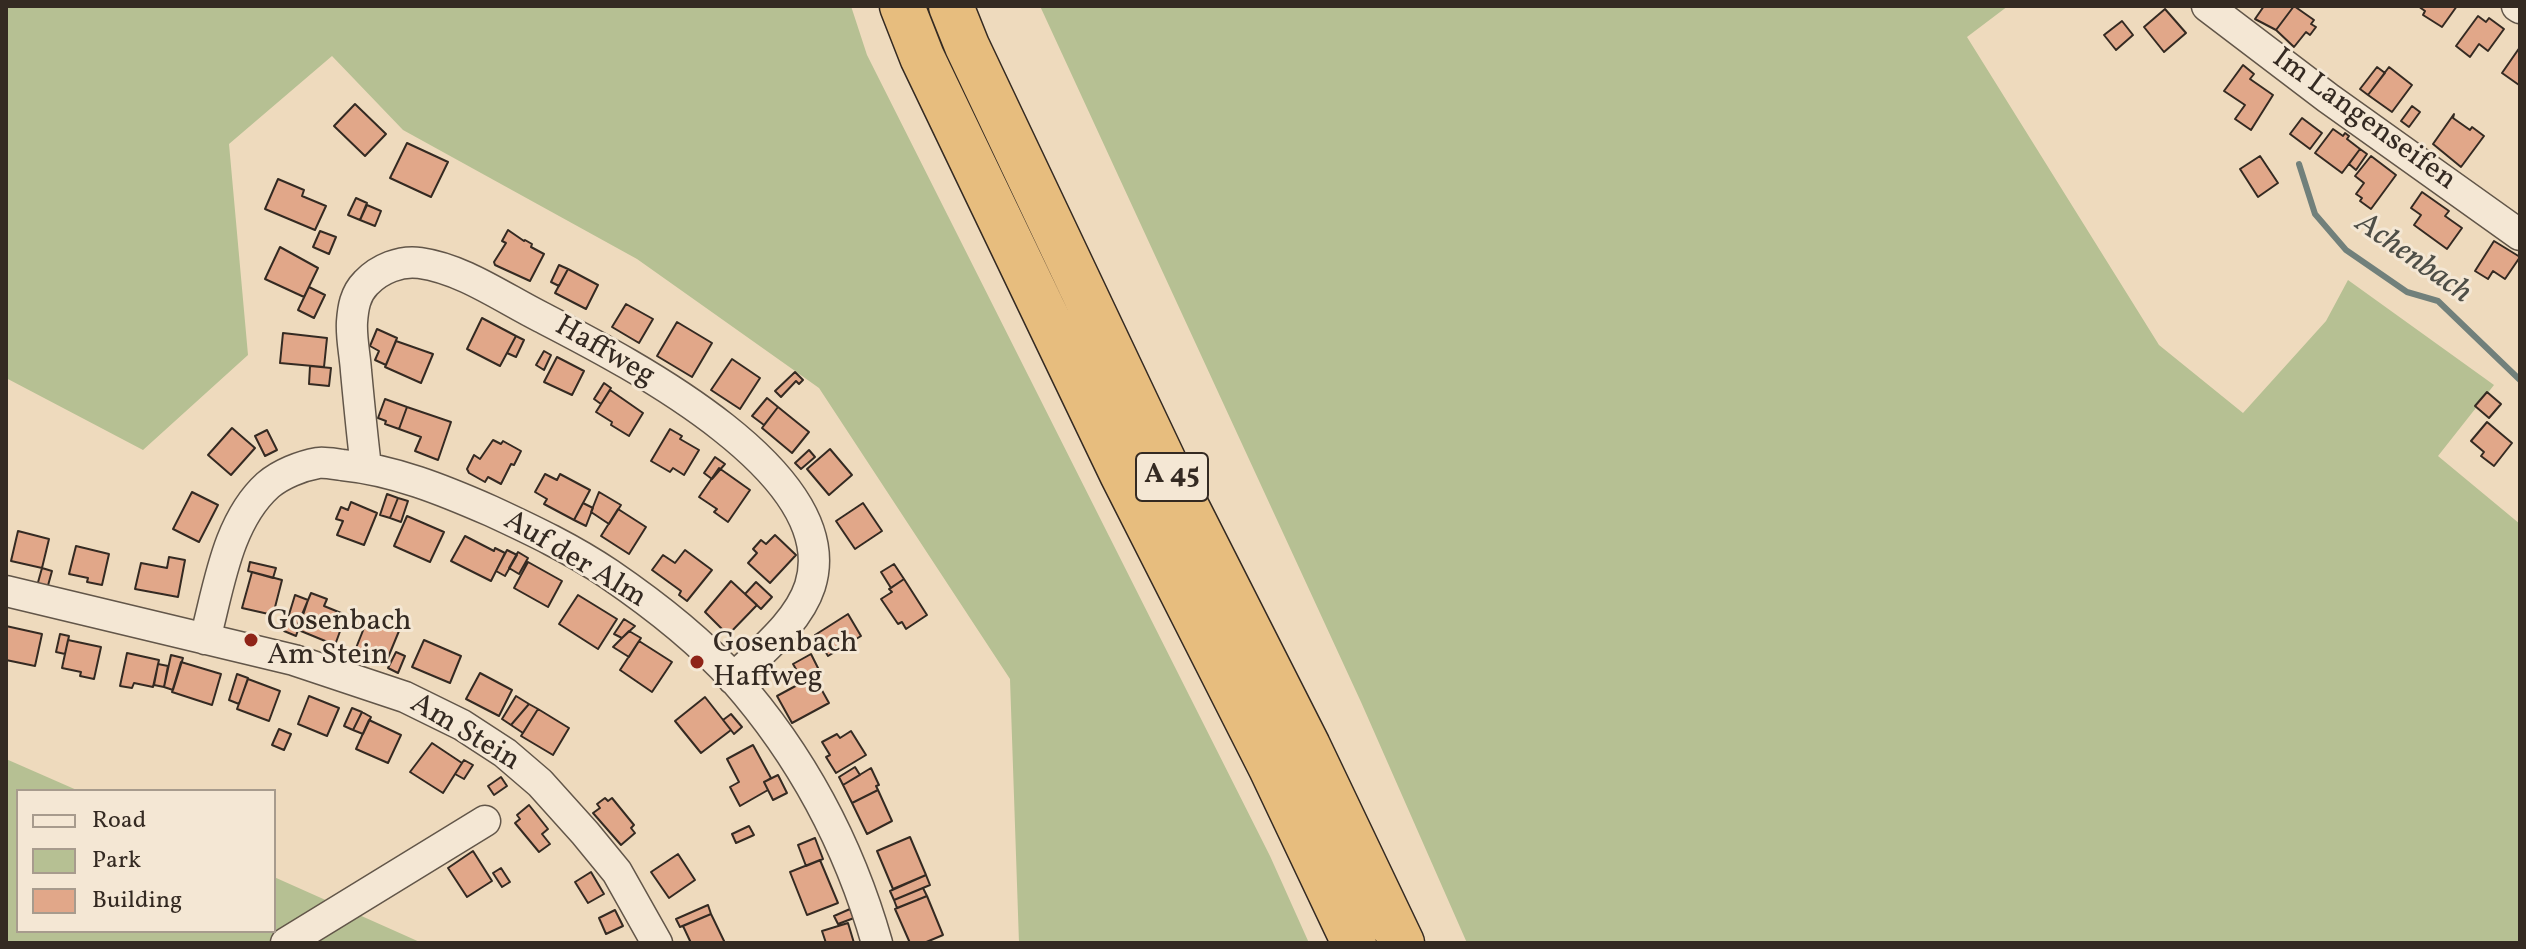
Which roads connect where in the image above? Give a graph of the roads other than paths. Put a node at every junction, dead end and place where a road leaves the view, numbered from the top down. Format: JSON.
{"nodes":[{"id":1,"x":902,"y":6,"type":"edge"},
{"id":2,"x":951,"y":6,"type":"edge"},
{"id":3,"x":2207,"y":6,"type":"edge"},
{"id":4,"x":2520,"y":235,"type":"edge"},
{"id":5,"x":366,"y":467,"type":"junction"},
{"id":6,"x":6,"y":591,"type":"edge"},
{"id":7,"x":205,"y":639,"type":"junction"},
{"id":8,"x":733,"y":679,"type":"junction"},
{"id":9,"x":485,"y":821,"type":"dead end"},
{"id":10,"x":286,"y":943,"type":"edge"},
{"id":11,"x":657,"y":943,"type":"edge"},
{"id":12,"x":877,"y":943,"type":"edge"},
{"id":13,"x":1354,"y":943,"type":"edge"},
{"id":14,"x":1402,"y":943,"type":"edge"}],
"edges":[{"from":1,"to":13,"type":"highway","number":"A 45"},
{"from":2,"to":14,"type":"highway","number":"A 45"},
{"from":3,"to":4,"type":"street","name":"Im Langenseifen"},
{"from":5,"to":7,"type":"street","name":"Auf der Alm"},
{"from":5,"to":8,"type":"street","name":"Auf der Alm"},
{"from":5,"to":8,"type":"street","name":"Haffweg"},
{"from":6,"to":7,"type":"street","name":"Am Stein"},
{"from":7,"to":11,"type":"street","name":"Am Stein"},
{"from":8,"to":12,"type":"street","name":"Auf der Alm"},
{"from":9,"to":10,"type":"street"}]}
